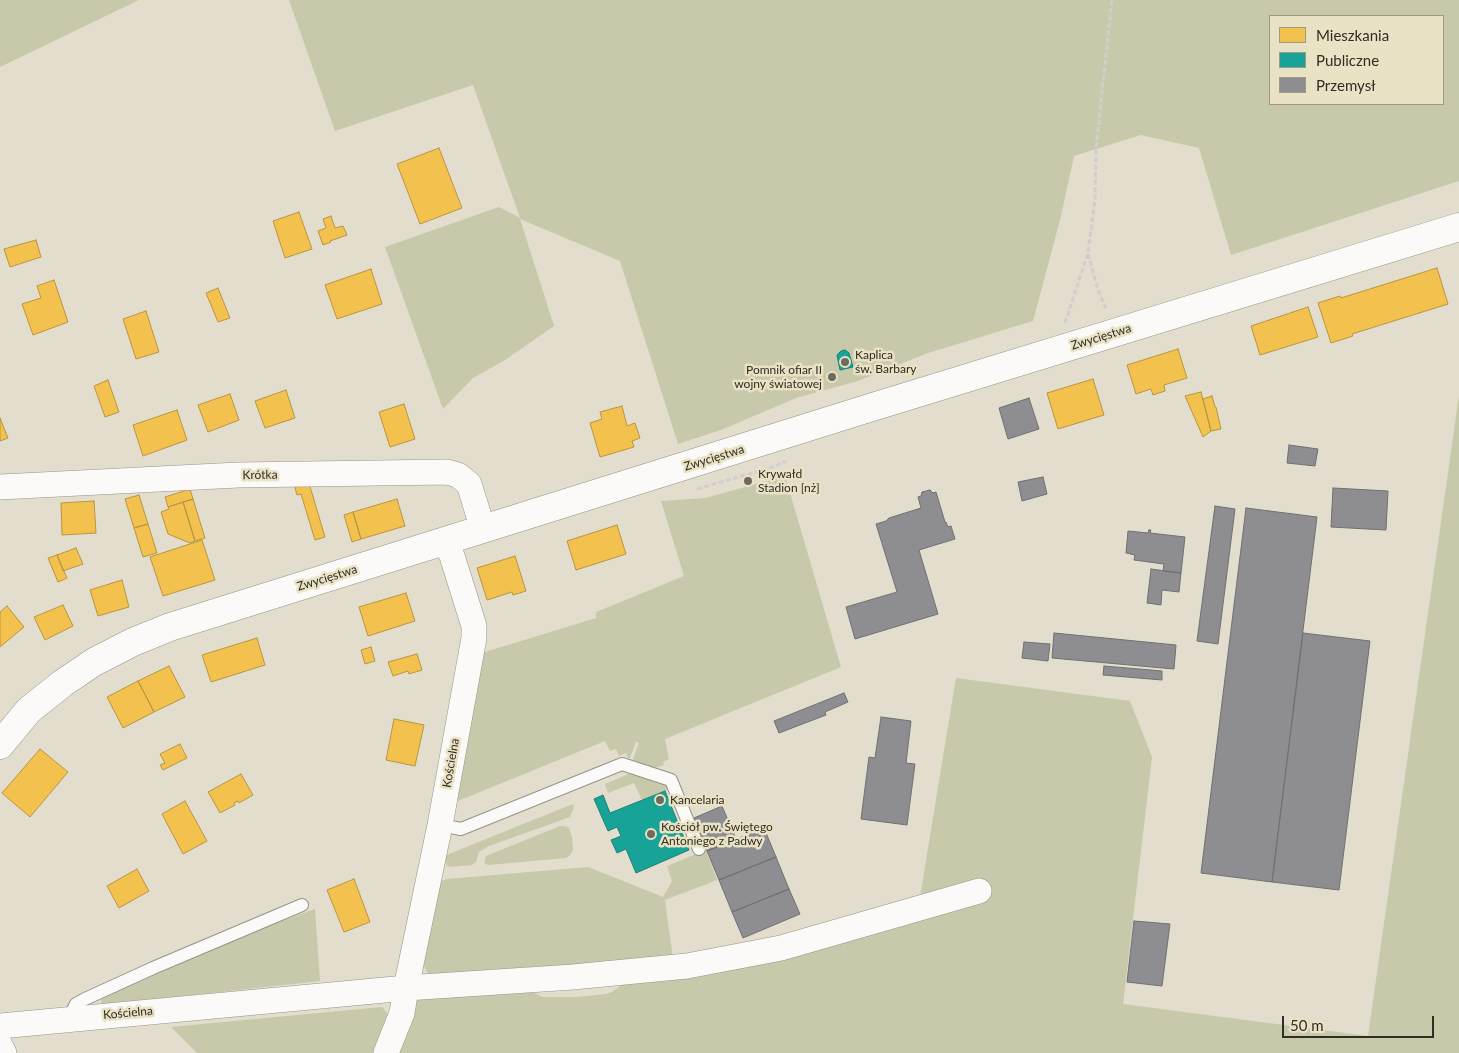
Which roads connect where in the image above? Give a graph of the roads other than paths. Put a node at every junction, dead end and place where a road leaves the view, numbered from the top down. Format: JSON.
{"nodes":[{"id":1,"x":1459,"y":227,"type":"edge"},
{"id":2,"x":0,"y":487,"type":"edge"},
{"id":3,"x":483,"y":529,"type":"junction"},
{"id":4,"x":445,"y":541,"type":"junction"},
{"id":5,"x":0,"y":745,"type":"edge"},
{"id":6,"x":440,"y":825,"type":"junction"},
{"id":7,"x":699,"y":849,"type":"dead end"},
{"id":8,"x":979,"y":890,"type":"dead end"},
{"id":9,"x":302,"y":905,"type":"dead end"},
{"id":10,"x":406,"y":988,"type":"junction"},
{"id":11,"x":72,"y":1018,"type":"junction"},
{"id":12,"x":0,"y":1026,"type":"edge"},
{"id":13,"x":0,"y":1045,"type":"edge"},
{"id":14,"x":4,"y":1053,"type":"edge"},
{"id":15,"x":386,"y":1053,"type":"edge"}],
"edges":[{"from":1,"to":3,"type":"main road","name":"Zwycięstwa"},
{"from":2,"to":3,"type":"street","name":"Krótka"},
{"from":3,"to":4,"type":"main road","name":"Zwycięstwa"},
{"from":4,"to":5,"type":"main road","name":"Zwycięstwa"},
{"from":4,"to":6,"type":"street","name":"Kościelna"},
{"from":6,"to":7,"type":"lane"},
{"from":6,"to":10,"type":"street","name":"Kościelna"},
{"from":8,"to":10,"type":"street"},
{"from":9,"to":11,"type":"lane"},
{"from":10,"to":11,"type":"street","name":"Kościelna"},
{"from":10,"to":15,"type":"street","name":"Kościelna"},
{"from":11,"to":12,"type":"street","name":"Kościelna"},
{"from":13,"to":14,"type":"street"}]}
